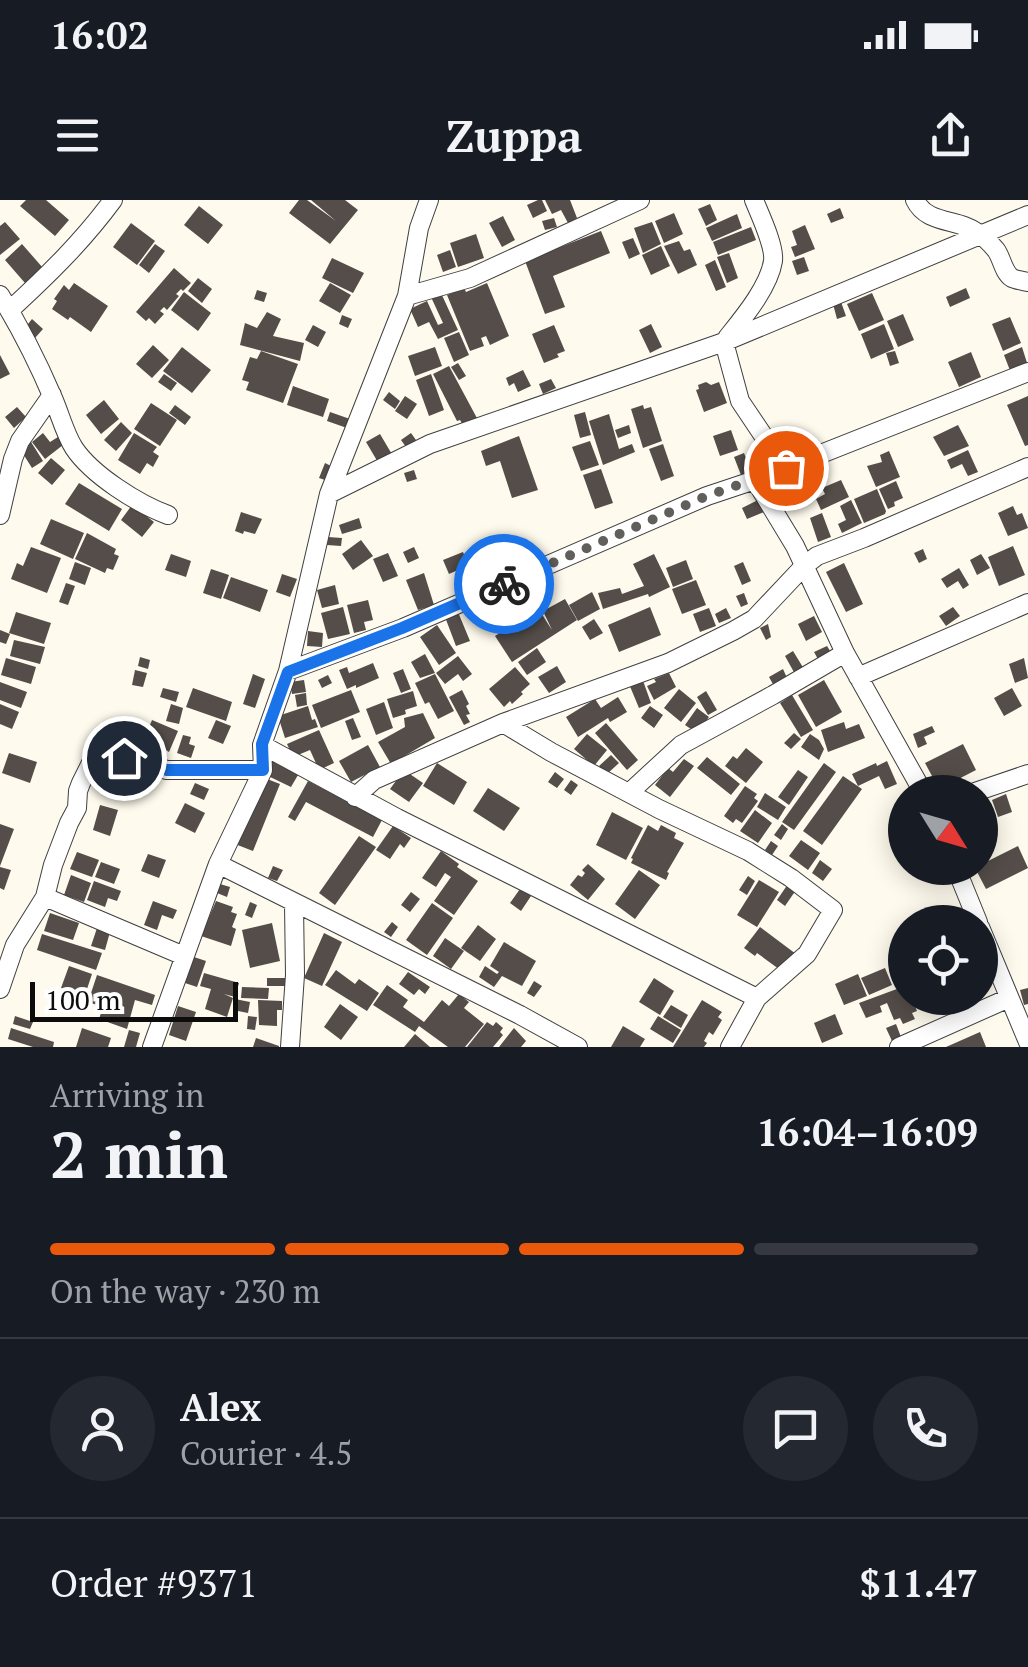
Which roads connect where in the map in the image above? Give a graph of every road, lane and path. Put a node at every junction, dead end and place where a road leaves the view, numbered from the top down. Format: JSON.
{"nodes":[{"id":1,"x":114,"y":200,"type":"edge"},
{"id":2,"x":429,"y":200,"type":"edge"},
{"id":3,"x":640,"y":200,"type":"edge"},
{"id":4,"x":754,"y":200,"type":"edge"},
{"id":5,"x":915,"y":200,"type":"edge"},
{"id":6,"x":1028,"y":214,"type":"edge"},
{"id":7,"x":980,"y":233,"type":"junction"},
{"id":8,"x":1028,"y":282,"type":"edge"},
{"id":9,"x":407,"y":296,"type":"junction"},
{"id":10,"x":5,"y":302,"type":"edge"},
{"id":11,"x":724,"y":342,"type":"junction"},
{"id":12,"x":1028,"y":372,"type":"edge"},
{"id":13,"x":52,"y":395,"type":"junction"},
{"id":14,"x":1028,"y":467,"type":"edge"},
{"id":15,"x":786,"y":468,"type":"junction"},
{"id":16,"x":754,"y":480,"type":"junction"},
{"id":17,"x":329,"y":494,"type":"junction"},
{"id":18,"x":0,"y":515,"type":"edge"},
{"id":19,"x":168,"y":515,"type":"dead end"},
{"id":20,"x":804,"y":566,"type":"junction"},
{"id":21,"x":1028,"y":603,"type":"edge"},
{"id":22,"x":845,"y":653,"type":"junction"},
{"id":23,"x":288,"y":672,"type":"junction"},
{"id":24,"x":858,"y":676,"type":"junction"},
{"id":25,"x":503,"y":724,"type":"junction"},
{"id":26,"x":262,"y":744,"type":"junction"},
{"id":27,"x":263,"y":770,"type":"junction"},
{"id":28,"x":1028,"y":774,"type":"edge"},
{"id":29,"x":914,"y":775,"type":"edge"},
{"id":30,"x":998,"y":784,"type":"edge"},
{"id":31,"x":630,"y":792,"type":"junction"},
{"id":32,"x":355,"y":796,"type":"junction"},
{"id":33,"x":218,"y":864,"type":"junction"},
{"id":34,"x":45,"y":897,"type":"junction"},
{"id":35,"x":294,"y":904,"type":"junction"},
{"id":36,"x":184,"y":956,"type":"junction"},
{"id":37,"x":998,"y":971,"type":"edge"},
{"id":38,"x":0,"y":989,"type":"edge"},
{"id":39,"x":757,"y":998,"type":"junction"},
{"id":40,"x":1009,"y":998,"type":"junction"},
{"id":41,"x":1028,"y":1042,"type":"edge"},
{"id":42,"x":295,"y":1045,"type":"edge"},
{"id":43,"x":152,"y":1047,"type":"edge"},
{"id":44,"x":578,"y":1047,"type":"edge"},
{"id":45,"x":730,"y":1047,"type":"edge"},
{"id":46,"x":900,"y":1047,"type":"edge"}],
"edges":[{"from":1,"to":10,"type":"street"},
{"from":2,"to":9,"type":"street"},
{"from":3,"to":9,"type":"street"},
{"from":4,"to":11,"type":"street"},
{"from":5,"to":7,"type":"street"},
{"from":6,"to":7,"type":"street"},
{"from":7,"to":8,"type":"street"},
{"from":7,"to":11,"type":"street"},
{"from":9,"to":17,"type":"street"},
{"from":10,"to":13,"type":"street"},
{"from":11,"to":15,"type":"street"},
{"from":11,"to":17,"type":"street"},
{"from":12,"to":15,"type":"street"},
{"from":13,"to":18,"type":"street"},
{"from":13,"to":19,"type":"street"},
{"from":14,"to":20,"type":"street"},
{"from":15,"to":16,"type":"street"},
{"from":16,"to":20,"type":"street"},
{"from":16,"to":23,"type":"street"},
{"from":17,"to":23,"type":"street"},
{"from":20,"to":22,"type":"street"},
{"from":20,"to":25,"type":"street"},
{"from":21,"to":24,"type":"street"},
{"from":22,"to":24,"type":"street"},
{"from":22,"to":31,"type":"street"},
{"from":23,"to":26,"type":"street"},
{"from":24,"to":29,"type":"street"},
{"from":25,"to":31,"type":"street"},
{"from":25,"to":32,"type":"street"},
{"from":26,"to":27,"type":"street"},
{"from":26,"to":32,"type":"street"},
{"from":27,"to":33,"type":"street"},
{"from":27,"to":34,"type":"street"},
{"from":28,"to":30,"type":"street"},
{"from":31,"to":39,"type":"street"},
{"from":32,"to":39,"type":"street"},
{"from":33,"to":35,"type":"street"},
{"from":33,"to":36,"type":"street"},
{"from":34,"to":36,"type":"street"},
{"from":34,"to":38,"type":"street"},
{"from":35,"to":42,"type":"street"},
{"from":35,"to":44,"type":"street"},
{"from":36,"to":43,"type":"street"},
{"from":37,"to":40,"type":"street"},
{"from":39,"to":45,"type":"street"},
{"from":40,"to":41,"type":"street"},
{"from":40,"to":46,"type":"street"}]}
